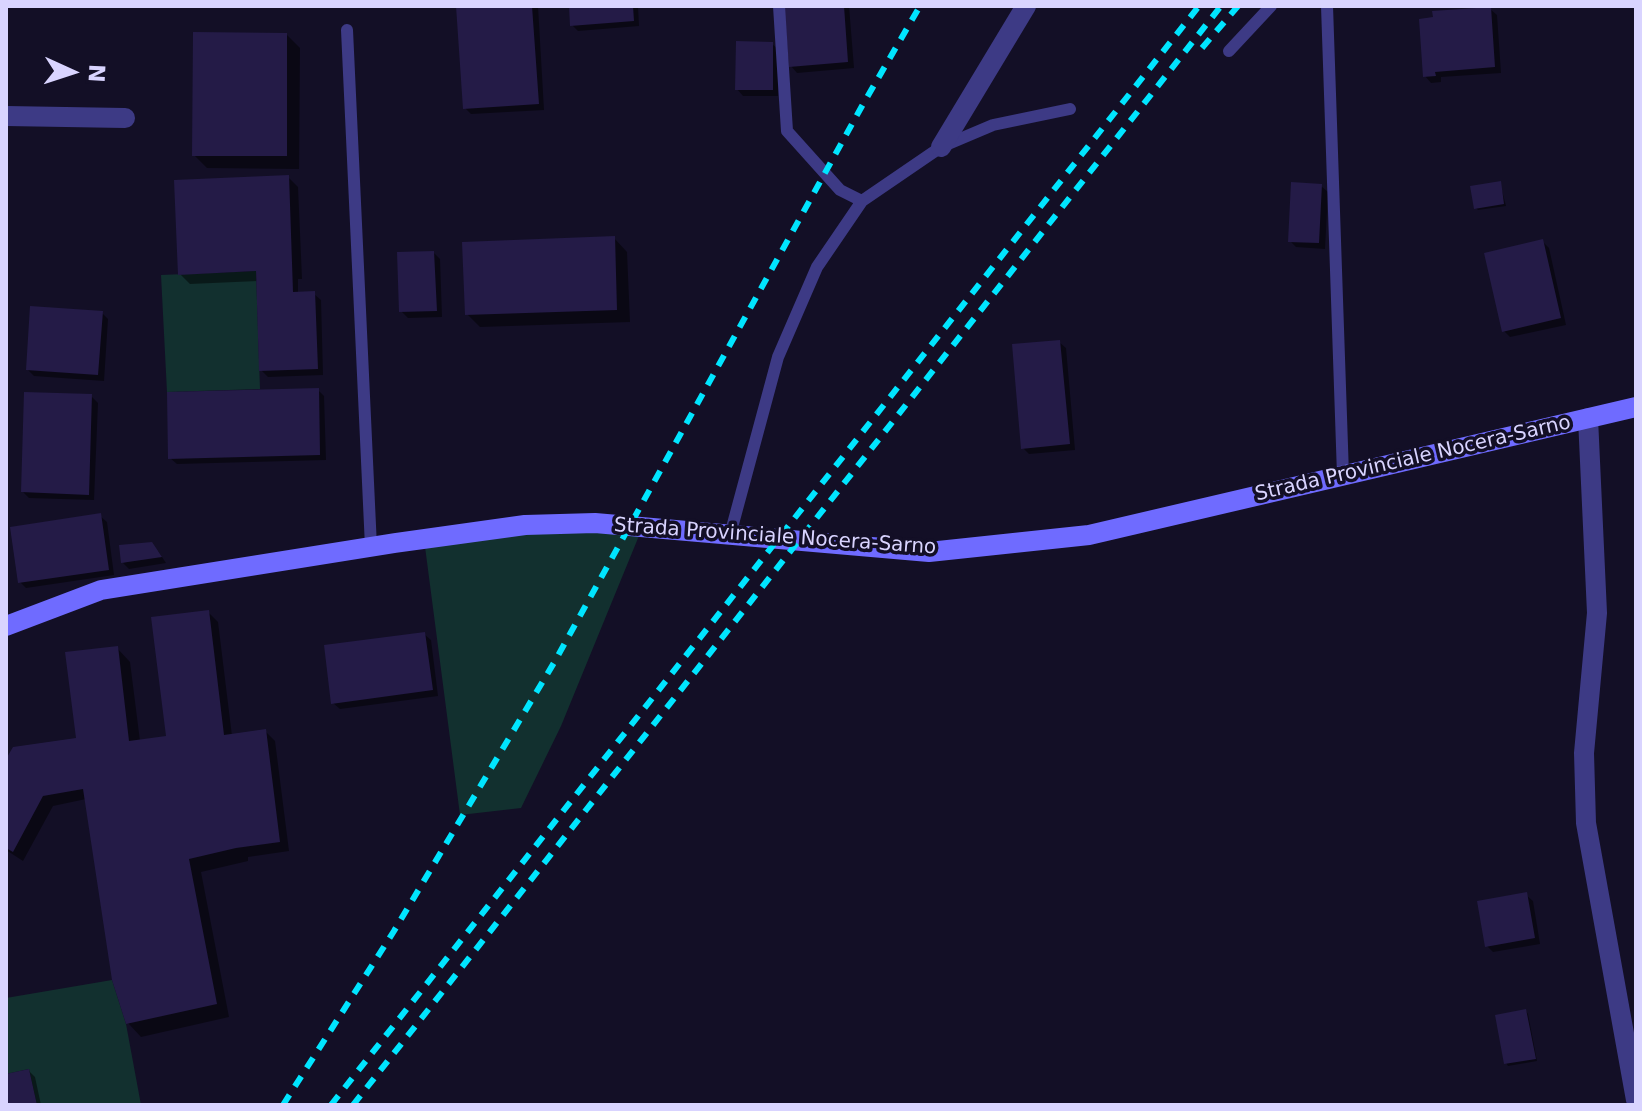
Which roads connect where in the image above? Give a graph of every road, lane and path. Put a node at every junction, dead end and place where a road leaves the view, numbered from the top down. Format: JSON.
{"nodes":[{"id":1,"x":779,"y":6,"type":"edge"},
{"id":2,"x":1026,"y":6,"type":"edge"},
{"id":3,"x":1271,"y":6,"type":"edge"},
{"id":4,"x":1327,"y":6,"type":"edge"},
{"id":5,"x":347,"y":30,"type":"dead end"},
{"id":6,"x":1229,"y":51,"type":"dead end"},
{"id":7,"x":1070,"y":109,"type":"dead end"},
{"id":8,"x":6,"y":116,"type":"edge"},
{"id":9,"x":125,"y":118,"type":"dead end"},
{"id":10,"x":941,"y":147,"type":"junction"},
{"id":11,"x":862,"y":201,"type":"junction"},
{"id":12,"x":1636,"y":407,"type":"edge"},
{"id":13,"x":1588,"y":418,"type":"junction"},
{"id":14,"x":1343,"y":475,"type":"junction"},
{"id":15,"x":730,"y":535,"type":"junction"},
{"id":16,"x":371,"y":547,"type":"junction"},
{"id":17,"x":6,"y":626,"type":"edge"},
{"id":18,"x":1636,"y":1100,"type":"edge"}],
"edges":[{"from":1,"to":11,"type":"lane"},
{"from":2,"to":10,"type":"street"},
{"from":3,"to":6,"type":"lane"},
{"from":4,"to":14,"type":"lane"},
{"from":5,"to":16,"type":"lane"},
{"from":7,"to":10,"type":"lane"},
{"from":8,"to":9,"type":"street"},
{"from":10,"to":11,"type":"lane"},
{"from":11,"to":15,"type":"lane"},
{"from":12,"to":13,"type":"main road","name":"Strada Provinciale Nocera-Sarno"},
{"from":13,"to":14,"type":"main road","name":"Strada Provinciale Nocera-Sarno"},
{"from":13,"to":18,"type":"street"},
{"from":14,"to":15,"type":"main road","name":"Strada Provinciale Nocera-Sarno"},
{"from":15,"to":16,"type":"main road","name":"Strada Provinciale Nocera-Sarno"},
{"from":16,"to":17,"type":"main road","name":"Strada Provinciale Nocera-Sarno"}]}
